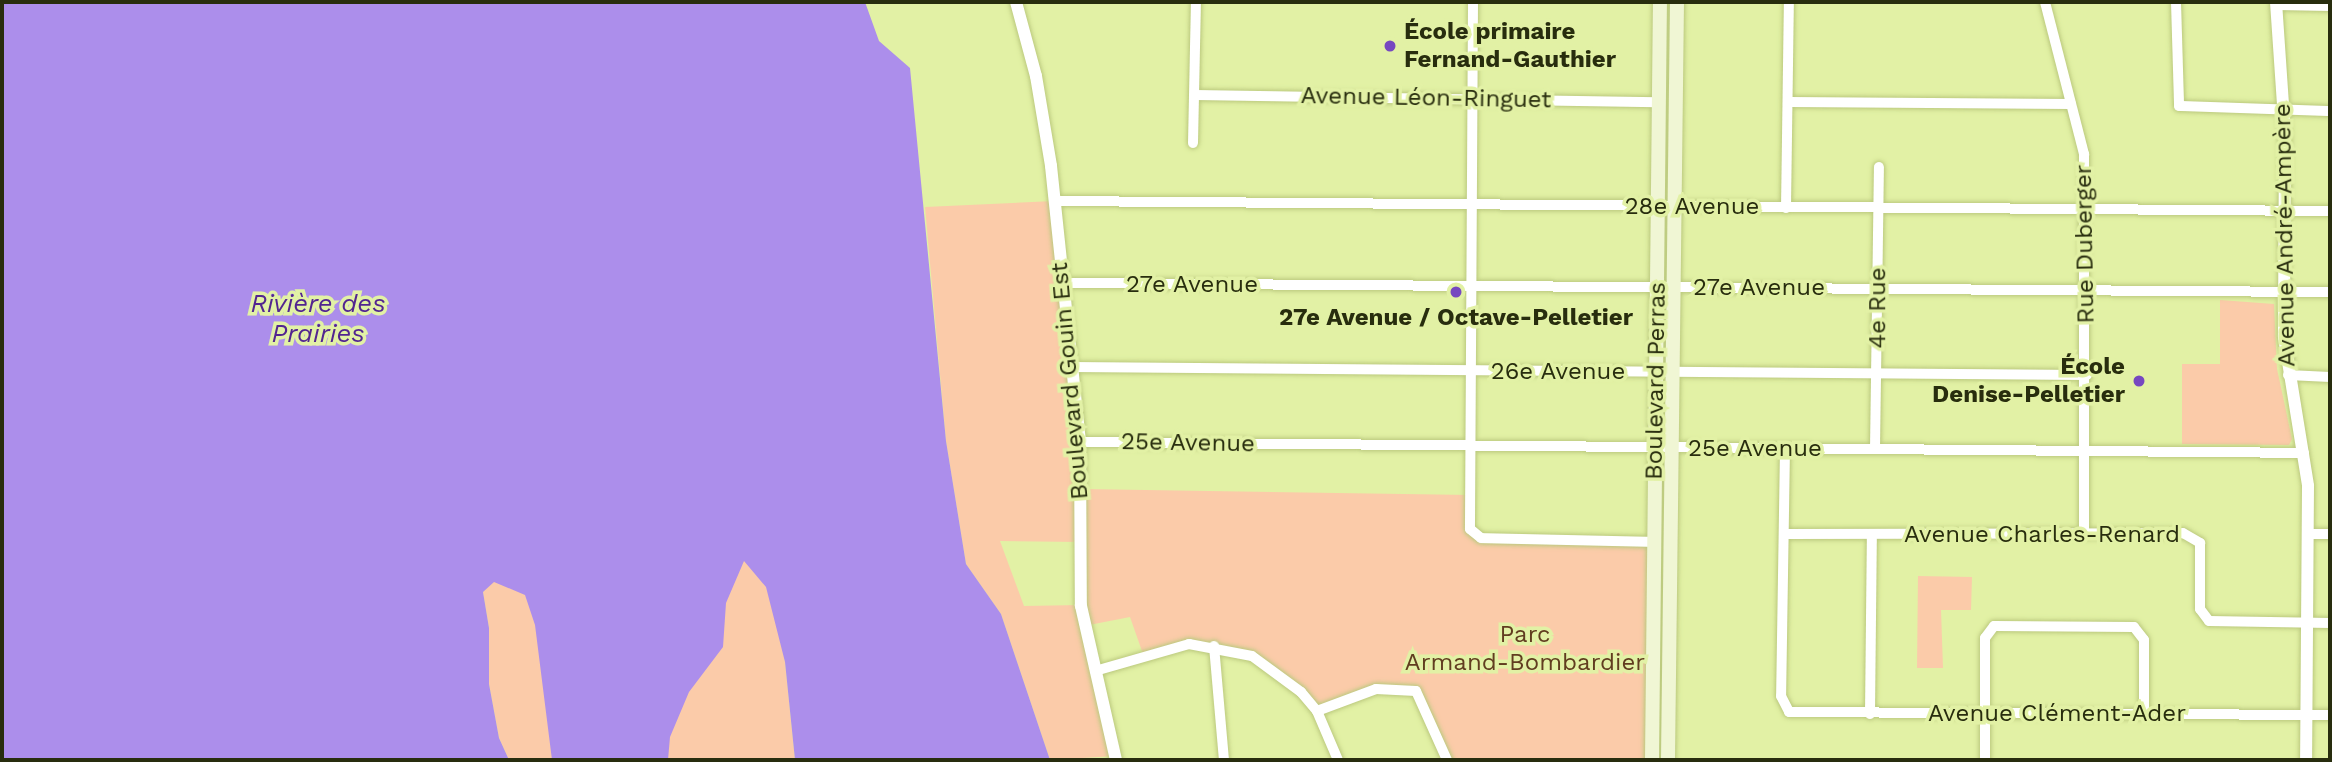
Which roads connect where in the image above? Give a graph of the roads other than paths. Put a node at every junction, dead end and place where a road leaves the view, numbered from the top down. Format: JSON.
{"nodes":[{"id":1,"x":1016,"y":2,"type":"edge"},
{"id":2,"x":1196,"y":2,"type":"edge"},
{"id":3,"x":1473,"y":2,"type":"edge"},
{"id":4,"x":1660,"y":2,"type":"edge"},
{"id":5,"x":1677,"y":2,"type":"edge"},
{"id":6,"x":1789,"y":2,"type":"edge"},
{"id":7,"x":2045,"y":2,"type":"edge"},
{"id":8,"x":2176,"y":2,"type":"edge"},
{"id":9,"x":2276,"y":3,"type":"edge"},
{"id":10,"x":2330,"y":6,"type":"edge"},
{"id":11,"x":1195,"y":95,"type":"junction"},
{"id":12,"x":1474,"y":98,"type":"junction"},
{"id":13,"x":1658,"y":102,"type":"junction"},
{"id":14,"x":1789,"y":102,"type":"junction"},
{"id":15,"x":2071,"y":104,"type":"junction"},
{"id":16,"x":2283,"y":111,"type":"junction"},
{"id":17,"x":2330,"y":111,"type":"edge"},
{"id":18,"x":1193,"y":143,"type":"dead end"},
{"id":19,"x":1879,"y":167,"type":"dead end"},
{"id":20,"x":1054,"y":201,"type":"junction"},
{"id":21,"x":1472,"y":206,"type":"junction"},
{"id":22,"x":1657,"y":208,"type":"junction"},
{"id":23,"x":1675,"y":208,"type":"junction"},
{"id":24,"x":1786,"y":208,"type":"junction"},
{"id":25,"x":1879,"y":209,"type":"junction"},
{"id":26,"x":2085,"y":210,"type":"junction"},
{"id":27,"x":2285,"y":211,"type":"junction"},
{"id":28,"x":2330,"y":211,"type":"edge"},
{"id":29,"x":1062,"y":284,"type":"junction"},
{"id":30,"x":1471,"y":286,"type":"junction"},
{"id":31,"x":1656,"y":287,"type":"junction"},
{"id":32,"x":1675,"y":288,"type":"junction"},
{"id":33,"x":1877,"y":289,"type":"junction"},
{"id":34,"x":2086,"y":290,"type":"junction"},
{"id":35,"x":2284,"y":292,"type":"junction"},
{"id":36,"x":2330,"y":292,"type":"edge"},
{"id":37,"x":1070,"y":367,"type":"junction"},
{"id":38,"x":1471,"y":371,"type":"junction"},
{"id":39,"x":1655,"y":372,"type":"junction"},
{"id":40,"x":1674,"y":372,"type":"junction"},
{"id":41,"x":1878,"y":373,"type":"junction"},
{"id":42,"x":2087,"y":375,"type":"junction"},
{"id":43,"x":2288,"y":375,"type":"junction"},
{"id":44,"x":2330,"y":377,"type":"edge"},
{"id":45,"x":1080,"y":442,"type":"junction"},
{"id":46,"x":1470,"y":446,"type":"junction"},
{"id":47,"x":1655,"y":448,"type":"junction"},
{"id":48,"x":1672,"y":448,"type":"junction"},
{"id":49,"x":1785,"y":449,"type":"junction"},
{"id":50,"x":1875,"y":449,"type":"junction"},
{"id":51,"x":2087,"y":451,"type":"junction"},
{"id":52,"x":2304,"y":453,"type":"junction"},
{"id":53,"x":1784,"y":534,"type":"junction"},
{"id":54,"x":1872,"y":534,"type":"junction"},
{"id":55,"x":2084,"y":534,"type":"junction"},
{"id":56,"x":2308,"y":534,"type":"junction"},
{"id":57,"x":2330,"y":534,"type":"edge"},
{"id":58,"x":1653,"y":541,"type":"junction"},
{"id":59,"x":2307,"y":623,"type":"junction"},
{"id":60,"x":2330,"y":623,"type":"edge"},
{"id":61,"x":1214,"y":646,"type":"junction"},
{"id":62,"x":1094,"y":671,"type":"junction"},
{"id":63,"x":1317,"y":712,"type":"junction"},
{"id":64,"x":1986,"y":713,"type":"junction"},
{"id":65,"x":2144,"y":713,"type":"junction"},
{"id":66,"x":1871,"y":715,"type":"junction"},
{"id":67,"x":2307,"y":715,"type":"junction"},
{"id":68,"x":2330,"y":715,"type":"edge"},
{"id":69,"x":1116,"y":760,"type":"edge"},
{"id":70,"x":1224,"y":760,"type":"edge"},
{"id":71,"x":1338,"y":760,"type":"edge"},
{"id":72,"x":1447,"y":760,"type":"edge"},
{"id":73,"x":1651,"y":760,"type":"edge"},
{"id":74,"x":1668,"y":760,"type":"edge"},
{"id":75,"x":1985,"y":760,"type":"edge"},
{"id":76,"x":2306,"y":760,"type":"edge"}],
"edges":[{"from":1,"to":20,"type":"street","name":"Boulevard Gouin Est"},
{"from":2,"to":11,"type":"street"},
{"from":3,"to":12,"type":"street"},
{"from":4,"to":13,"type":"main road","name":"Boulevard Perras"},
{"from":5,"to":23,"type":"main road","name":"Boulevard Perras"},
{"from":6,"to":14,"type":"street"},
{"from":7,"to":15,"type":"street","name":"Rue Duberger"},
{"from":8,"to":16,"type":"street"},
{"from":9,"to":10,"type":"street"},
{"from":9,"to":16,"type":"street","name":"Avenue André-Ampère"},
{"from":11,"to":12,"type":"street","name":"Avenue Léon-Ringuet"},
{"from":11,"to":18,"type":"street"},
{"from":12,"to":13,"type":"street","name":"Avenue Léon-Ringuet"},
{"from":12,"to":21,"type":"street"},
{"from":13,"to":22,"type":"main road","name":"Boulevard Perras"},
{"from":14,"to":15,"type":"street"},
{"from":14,"to":24,"type":"street"},
{"from":15,"to":26,"type":"street","name":"Rue Duberger"},
{"from":16,"to":17,"type":"street"},
{"from":16,"to":27,"type":"street","name":"Avenue André-Ampère"},
{"from":19,"to":25,"type":"street","name":"4e Rue"},
{"from":20,"to":21,"type":"street","name":"28e Avenue"},
{"from":20,"to":29,"type":"street","name":"Boulevard Gouin Est"},
{"from":21,"to":22,"type":"street","name":"28e Avenue"},
{"from":21,"to":30,"type":"street"},
{"from":22,"to":23,"type":"street","name":"28e Avenue"},
{"from":22,"to":31,"type":"main road","name":"Boulevard Perras"},
{"from":23,"to":24,"type":"street","name":"28e Avenue"},
{"from":23,"to":32,"type":"main road","name":"Boulevard Perras"},
{"from":24,"to":25,"type":"street","name":"28e Avenue"},
{"from":25,"to":26,"type":"street","name":"28e Avenue"},
{"from":25,"to":33,"type":"street","name":"4e Rue"},
{"from":26,"to":27,"type":"street","name":"28e Avenue"},
{"from":26,"to":34,"type":"street","name":"Rue Duberger"},
{"from":27,"to":28,"type":"street","name":"28e Avenue"},
{"from":27,"to":35,"type":"street","name":"Avenue André-Ampère"},
{"from":29,"to":30,"type":"street","name":"27e Avenue"},
{"from":29,"to":37,"type":"street","name":"Boulevard Gouin Est"},
{"from":30,"to":31,"type":"street","name":"27e Avenue"},
{"from":30,"to":38,"type":"street"},
{"from":31,"to":32,"type":"street","name":"27e Avenue"},
{"from":31,"to":39,"type":"main road","name":"Boulevard Perras"},
{"from":32,"to":33,"type":"street","name":"27e Avenue"},
{"from":32,"to":40,"type":"main road","name":"Boulevard Perras"},
{"from":33,"to":34,"type":"street","name":"27e Avenue"},
{"from":33,"to":41,"type":"street","name":"4e Rue"},
{"from":34,"to":35,"type":"street","name":"27e Avenue"},
{"from":34,"to":42,"type":"street","name":"Rue Duberger"},
{"from":35,"to":36,"type":"street","name":"27e Avenue"},
{"from":35,"to":43,"type":"street","name":"Avenue André-Ampère"},
{"from":37,"to":38,"type":"street","name":"26e Avenue"},
{"from":37,"to":45,"type":"street","name":"Boulevard Gouin Est"},
{"from":38,"to":39,"type":"street","name":"26e Avenue"},
{"from":38,"to":46,"type":"street"},
{"from":39,"to":40,"type":"street","name":"26e Avenue"},
{"from":39,"to":47,"type":"main road","name":"Boulevard Perras"},
{"from":40,"to":41,"type":"street","name":"26e Avenue"},
{"from":40,"to":48,"type":"main road","name":"Boulevard Perras"},
{"from":41,"to":42,"type":"street","name":"26e Avenue"},
{"from":41,"to":50,"type":"street","name":"4e Rue"},
{"from":42,"to":51,"type":"street","name":"Rue Duberger"},
{"from":43,"to":44,"type":"street"},
{"from":43,"to":52,"type":"street","name":"Avenue André-Ampère"},
{"from":45,"to":46,"type":"street","name":"25e Avenue"},
{"from":45,"to":62,"type":"street","name":"Boulevard Gouin Est"},
{"from":46,"to":47,"type":"street","name":"25e Avenue"},
{"from":46,"to":58,"type":"street"},
{"from":47,"to":48,"type":"street","name":"25e Avenue"},
{"from":47,"to":58,"type":"main road","name":"Boulevard Perras"},
{"from":48,"to":49,"type":"street","name":"25e Avenue"},
{"from":48,"to":74,"type":"main road","name":"Boulevard Perras"},
{"from":49,"to":50,"type":"street","name":"25e Avenue"},
{"from":49,"to":53,"type":"street"},
{"from":50,"to":51,"type":"street","name":"25e Avenue"},
{"from":51,"to":52,"type":"street","name":"25e Avenue"},
{"from":51,"to":55,"type":"street","name":"Rue Duberger"},
{"from":52,"to":56,"type":"street","name":"Avenue André-Ampère"},
{"from":53,"to":54,"type":"street","name":"Avenue Charles-Renard"},
{"from":53,"to":66,"type":"street","name":"Avenue Clément-Ader"},
{"from":54,"to":55,"type":"street","name":"Avenue Charles-Renard"},
{"from":54,"to":66,"type":"street"},
{"from":55,"to":59,"type":"street","name":"Avenue Charles-Renard"},
{"from":56,"to":57,"type":"street"},
{"from":56,"to":59,"type":"street","name":"Avenue André-Ampère"},
{"from":58,"to":73,"type":"main road","name":"Boulevard Perras"},
{"from":59,"to":60,"type":"street"},
{"from":59,"to":67,"type":"street","name":"Avenue André-Ampère"},
{"from":61,"to":62,"type":"street"},
{"from":61,"to":63,"type":"street"},
{"from":61,"to":70,"type":"street"},
{"from":62,"to":69,"type":"street","name":"Boulevard Gouin Est"},
{"from":63,"to":71,"type":"street"},
{"from":63,"to":72,"type":"street"},
{"from":64,"to":65,"type":"street","name":"Avenue Clément-Ader"},
{"from":64,"to":65,"type":"street"},
{"from":64,"to":66,"type":"street","name":"Avenue Clément-Ader"},
{"from":64,"to":75,"type":"street"},
{"from":65,"to":67,"type":"street","name":"Avenue Clément-Ader"},
{"from":67,"to":68,"type":"street","name":"Avenue Clément-Ader"},
{"from":67,"to":76,"type":"street","name":"Avenue André-Ampère"}]}
